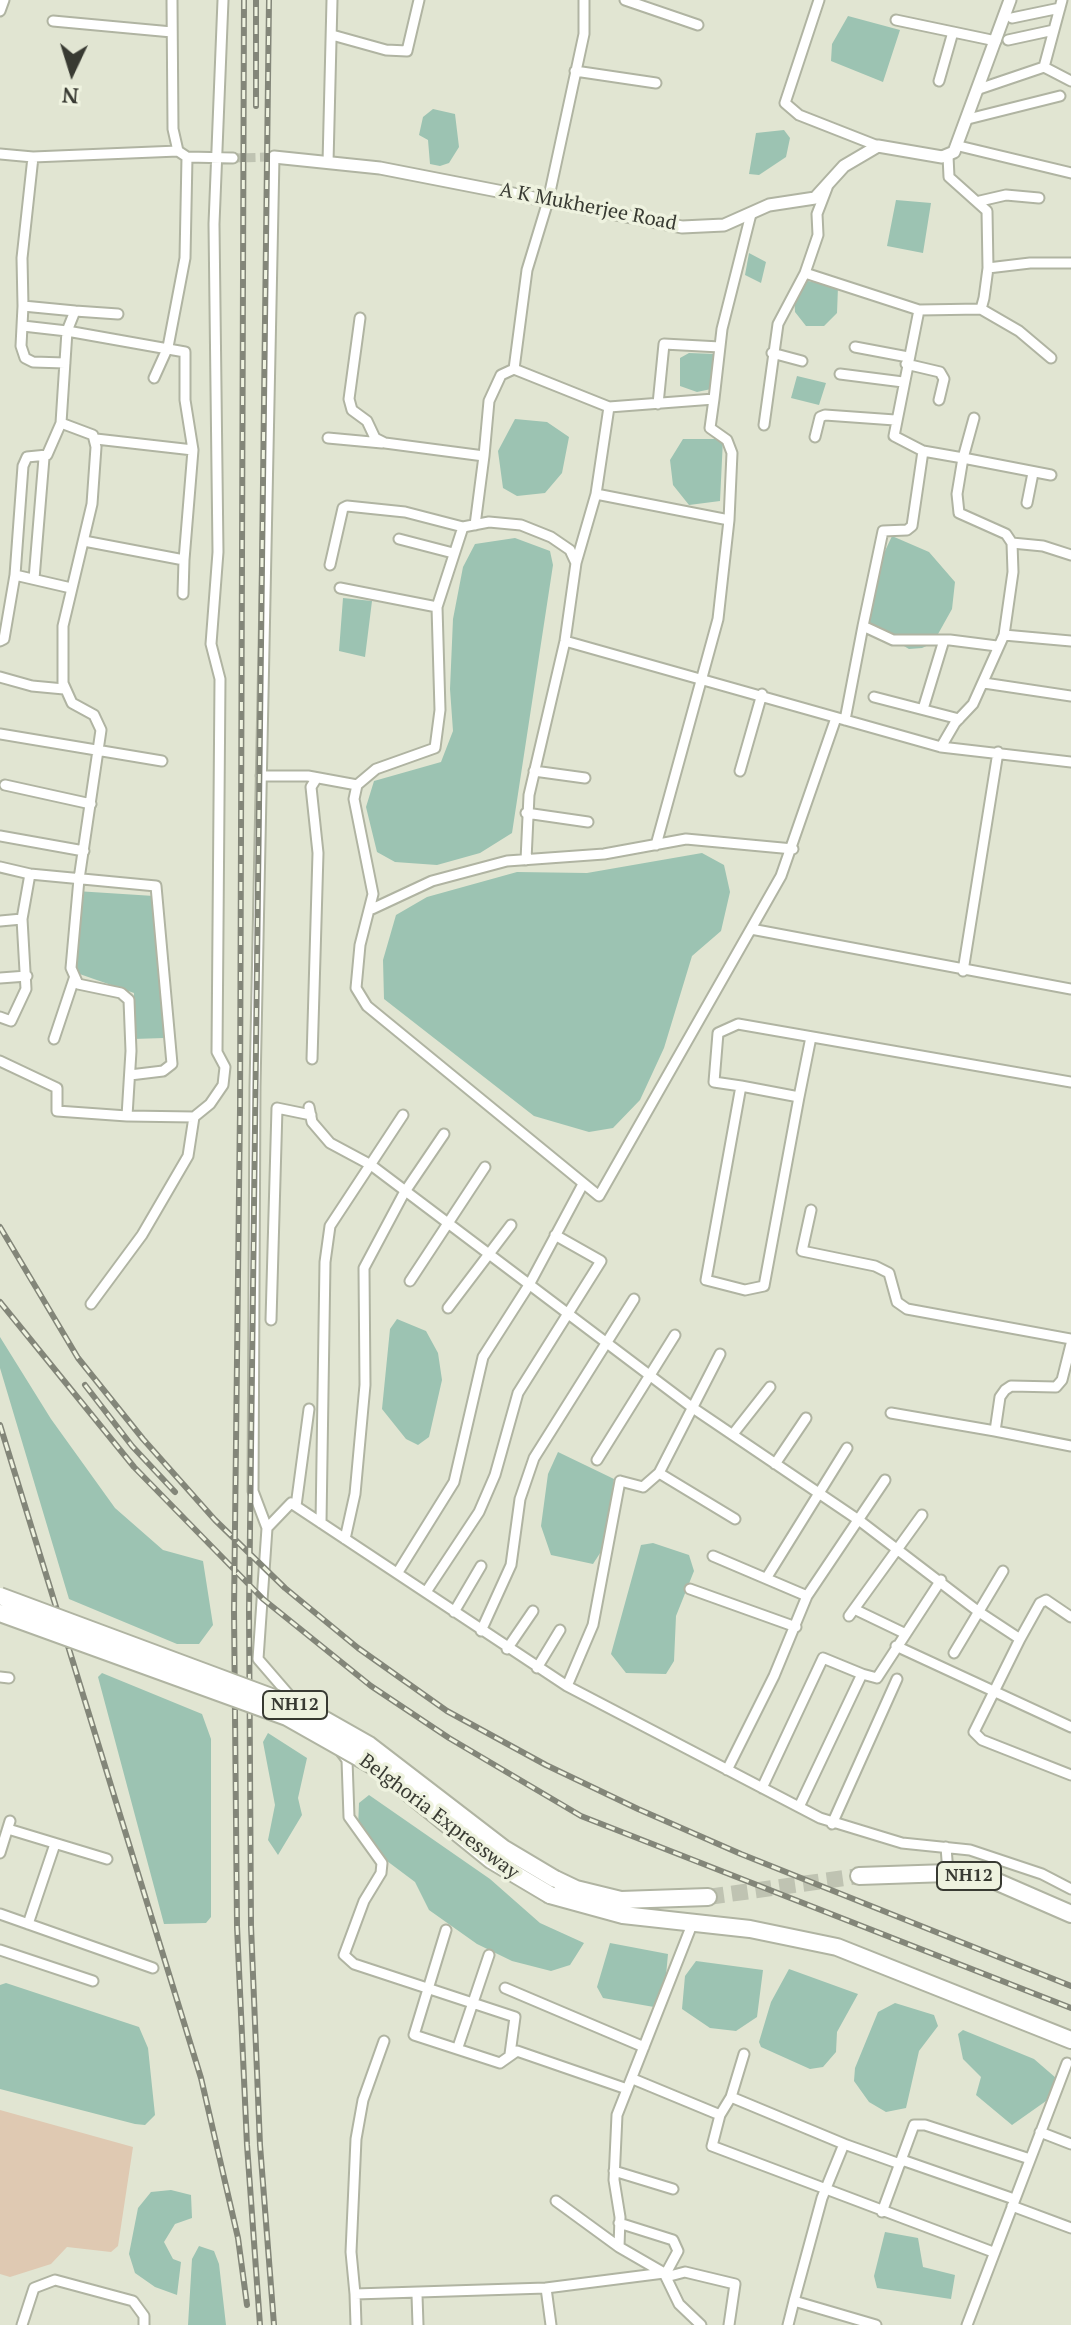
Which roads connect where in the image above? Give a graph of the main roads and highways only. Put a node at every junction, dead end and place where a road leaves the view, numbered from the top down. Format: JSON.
{"nodes":[{"id":1,"x":0,"y":1596,"type":"edge"},
{"id":2,"x":0,"y":1613,"type":"edge"},
{"id":3,"x":859,"y":1876,"type":"tunnel mouth"},
{"id":4,"x":553,"y":1887,"type":"junction"},
{"id":5,"x":708,"y":1897,"type":"tunnel mouth"},
{"id":6,"x":1071,"y":1914,"type":"edge"},
{"id":7,"x":1071,"y":2040,"type":"edge"}],
"edges":[{"from":1,"to":4,"type":"highway","name":"Belghoria Expressway","number":"NH12","bridge":true},
{"from":2,"to":4,"type":"highway","name":"Belghoria Expressway","number":"NH12","bridge":true},
{"from":3,"to":6,"type":"highway","number":"NH12"},
{"from":4,"to":5,"type":"highway","name":"Belghoria Expressway","number":"NH12"},
{"from":4,"to":7,"type":"highway","name":"Belghoria Expressway","number":"NH12"}]}
